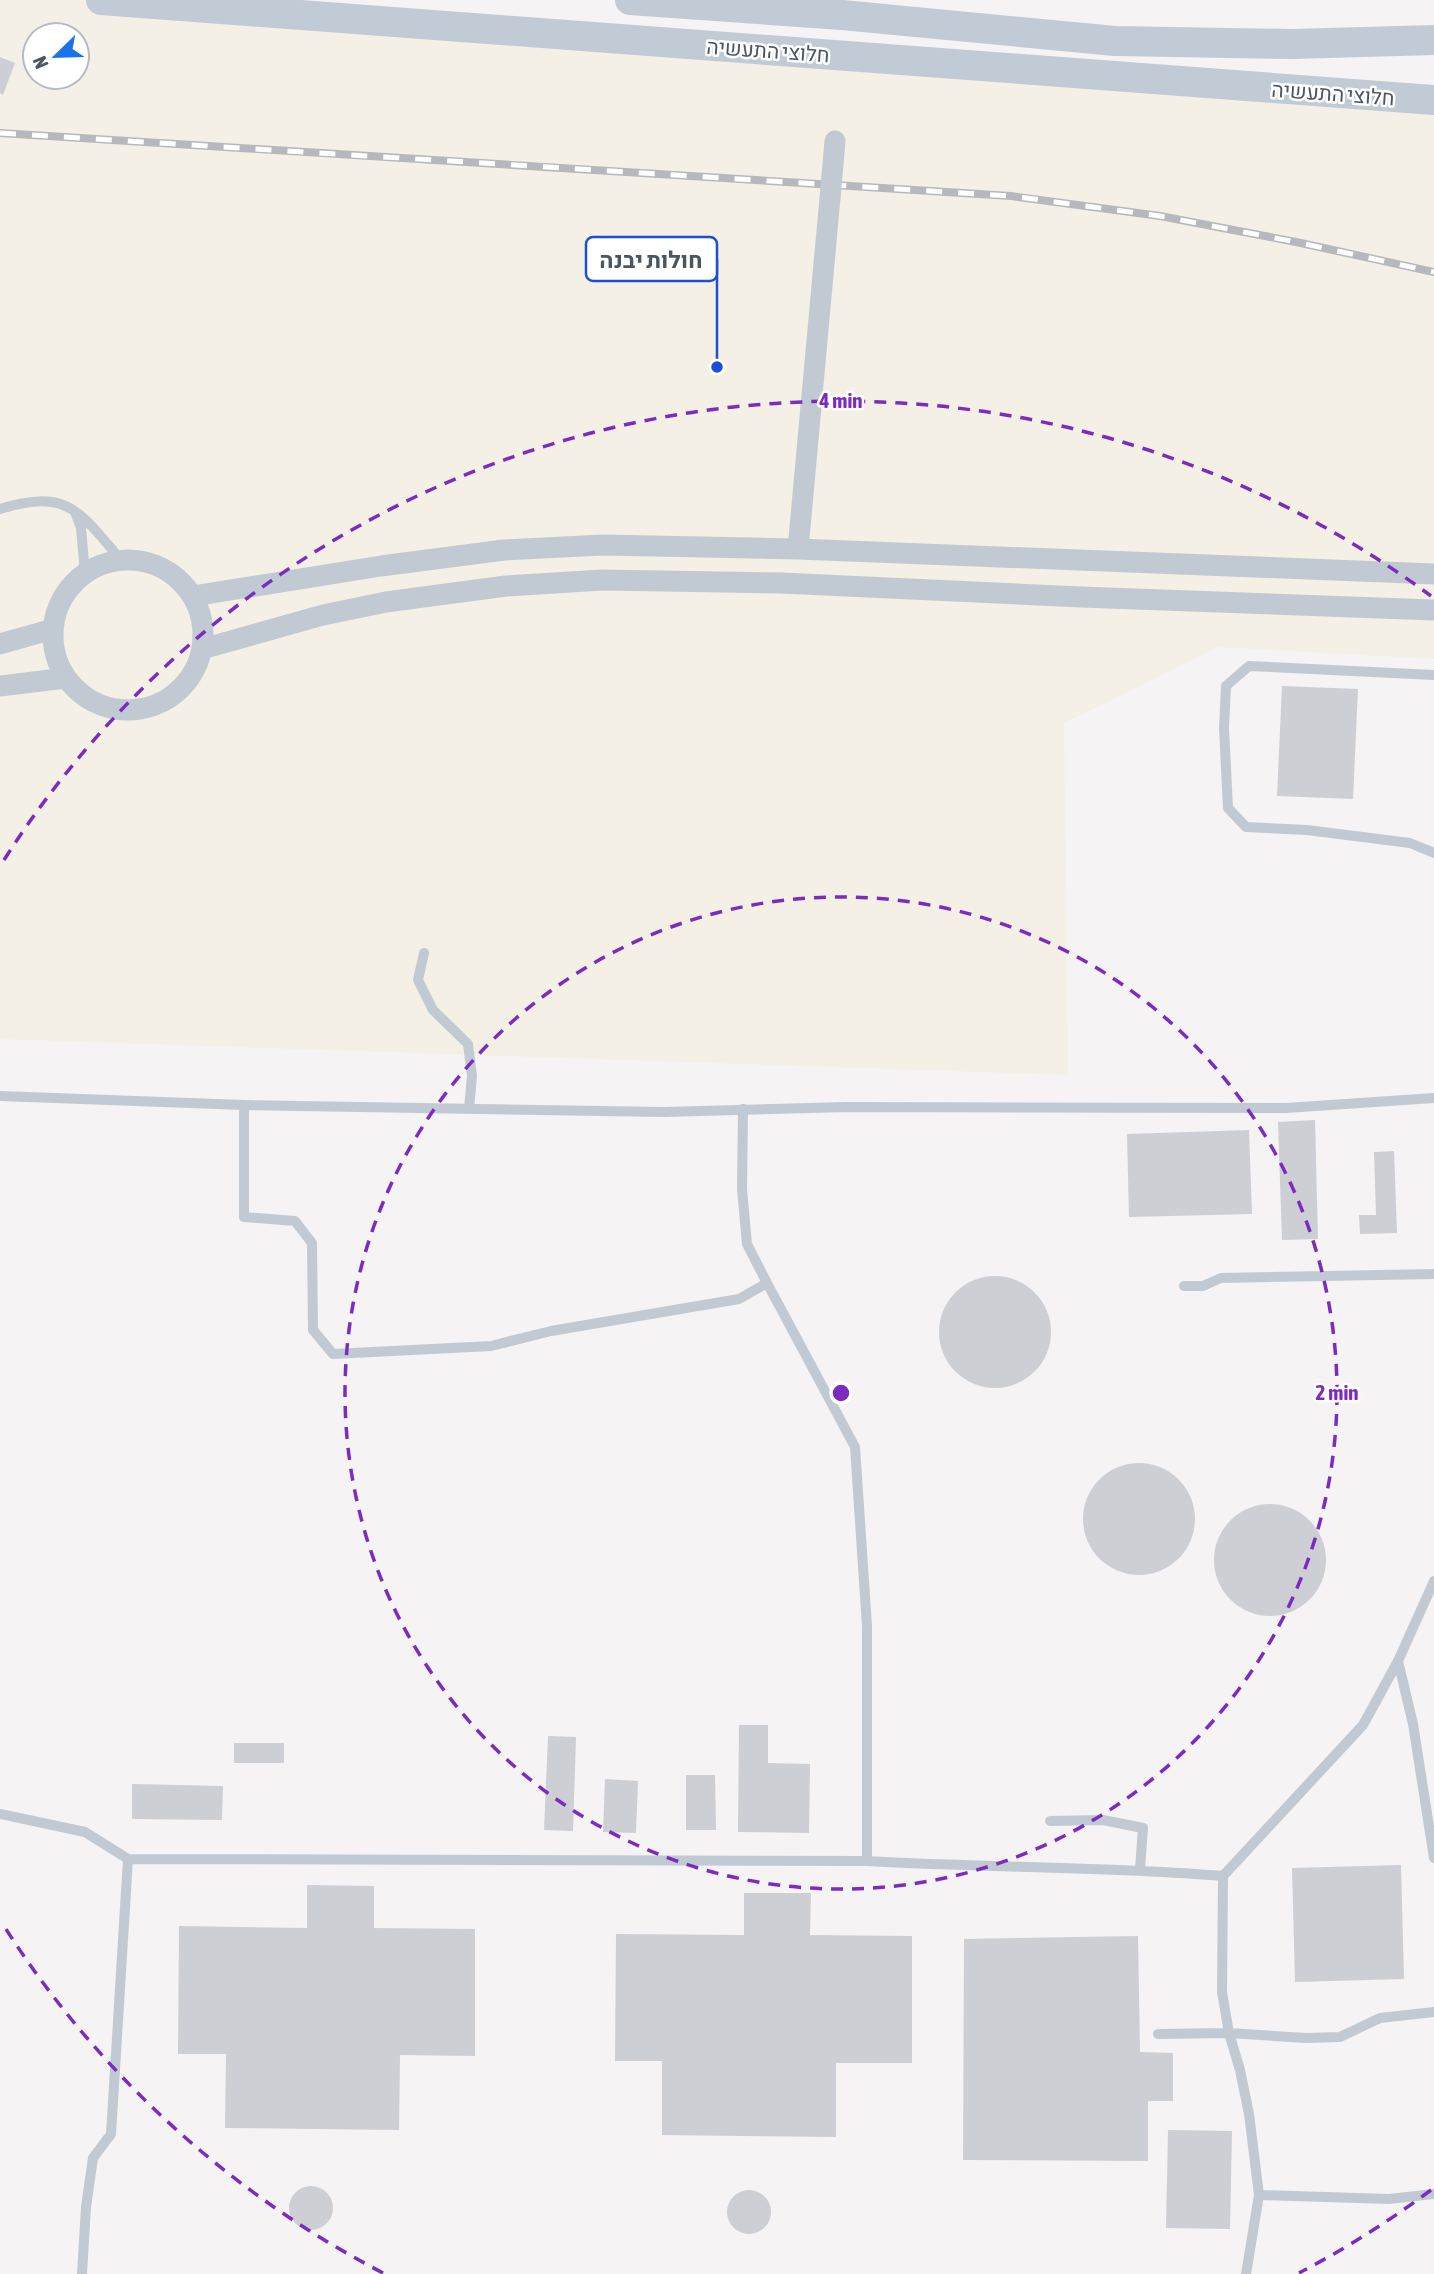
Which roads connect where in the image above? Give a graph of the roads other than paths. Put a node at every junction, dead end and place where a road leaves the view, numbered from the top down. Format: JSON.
{"nodes":[{"id":1,"x":101,"y":0,"type":"edge"},
{"id":2,"x":630,"y":0,"type":"edge"},
{"id":3,"x":1434,"y":40,"type":"edge"},
{"id":4,"x":1434,"y":100,"type":"edge"},
{"id":5,"x":835,"y":142,"type":"dead end"},
{"id":6,"x":0,"y":509,"type":"edge"},
{"id":7,"x":74,"y":509,"type":"junction"},
{"id":8,"x":798,"y":549,"type":"junction"},
{"id":9,"x":121,"y":560,"type":"junction"},
{"id":10,"x":85,"y":573,"type":"junction"},
{"id":11,"x":1434,"y":574,"type":"edge"},
{"id":12,"x":192,"y":596,"type":"junction"},
{"id":13,"x":1434,"y":610,"type":"edge"},
{"id":14,"x":53,"y":629,"type":"junction"},
{"id":15,"x":0,"y":644,"type":"edge"},
{"id":16,"x":202,"y":649,"type":"junction"},
{"id":17,"x":1434,"y":675,"type":"edge"},
{"id":18,"x":66,"y":678,"type":"junction"},
{"id":19,"x":0,"y":686,"type":"edge"},
{"id":20,"x":1434,"y":853,"type":"edge"},
{"id":21,"x":424,"y":953,"type":"dead end"},
{"id":22,"x":0,"y":1096,"type":"edge"},
{"id":23,"x":1434,"y":1098,"type":"edge"},
{"id":24,"x":244,"y":1105,"type":"junction"},
{"id":25,"x":469,"y":1109,"type":"junction"},
{"id":26,"x":743,"y":1109,"type":"junction"},
{"id":27,"x":1434,"y":1274,"type":"edge"},
{"id":28,"x":768,"y":1283,"type":"junction"},
{"id":29,"x":1184,"y":1286,"type":"dead end"},
{"id":30,"x":1434,"y":1581,"type":"edge"},
{"id":31,"x":1398,"y":1661,"type":"junction"},
{"id":32,"x":0,"y":1814,"type":"edge"},
{"id":33,"x":1050,"y":1821,"type":"dead end"},
{"id":34,"x":1434,"y":1858,"type":"edge"},
{"id":35,"x":128,"y":1859,"type":"junction"},
{"id":36,"x":867,"y":1861,"type":"junction"},
{"id":37,"x":1140,"y":1869,"type":"junction"},
{"id":38,"x":1223,"y":1875,"type":"junction"},
{"id":39,"x":1434,"y":2012,"type":"edge"},
{"id":40,"x":1229,"y":2033,"type":"junction"},
{"id":41,"x":1158,"y":2034,"type":"dead end"},
{"id":42,"x":1434,"y":2194,"type":"edge"},
{"id":43,"x":1259,"y":2195,"type":"junction"},
{"id":44,"x":82,"y":2274,"type":"edge"},
{"id":45,"x":1246,"y":2274,"type":"edge"}],
"edges":[{"from":1,"to":4,"type":"street","name":"חלוצי התעשיה"},
{"from":2,"to":3,"type":"street","name":"חלוצי התעשיה"},
{"from":5,"to":8,"type":"street","bridge":true},
{"from":6,"to":7,"type":"lane"},
{"from":7,"to":9,"type":"lane"},
{"from":7,"to":10,"type":"lane"},
{"from":8,"to":11,"type":"street"},
{"from":8,"to":12,"type":"street"},
{"from":9,"to":10,"type":"street"},
{"from":9,"to":12,"type":"street"},
{"from":10,"to":14,"type":"street"},
{"from":12,"to":16,"type":"street"},
{"from":13,"to":16,"type":"street"},
{"from":14,"to":15,"type":"street"},
{"from":14,"to":18,"type":"street"},
{"from":16,"to":18,"type":"street"},
{"from":17,"to":20,"type":"lane"},
{"from":18,"to":19,"type":"street"},
{"from":21,"to":25,"type":"lane"},
{"from":22,"to":24,"type":"lane"},
{"from":23,"to":26,"type":"lane"},
{"from":24,"to":25,"type":"lane"},
{"from":24,"to":28,"type":"lane"},
{"from":25,"to":26,"type":"lane"},
{"from":26,"to":28,"type":"lane"},
{"from":27,"to":29,"type":"lane"},
{"from":28,"to":36,"type":"lane"},
{"from":30,"to":31,"type":"lane"},
{"from":31,"to":34,"type":"lane"},
{"from":31,"to":38,"type":"lane"},
{"from":32,"to":35,"type":"lane"},
{"from":33,"to":37,"type":"lane"},
{"from":35,"to":36,"type":"lane"},
{"from":35,"to":44,"type":"lane"},
{"from":36,"to":37,"type":"lane"},
{"from":37,"to":38,"type":"lane"},
{"from":38,"to":40,"type":"lane"},
{"from":39,"to":40,"type":"lane"},
{"from":40,"to":41,"type":"lane"},
{"from":40,"to":43,"type":"lane"},
{"from":42,"to":43,"type":"lane"},
{"from":43,"to":45,"type":"lane"}]}
